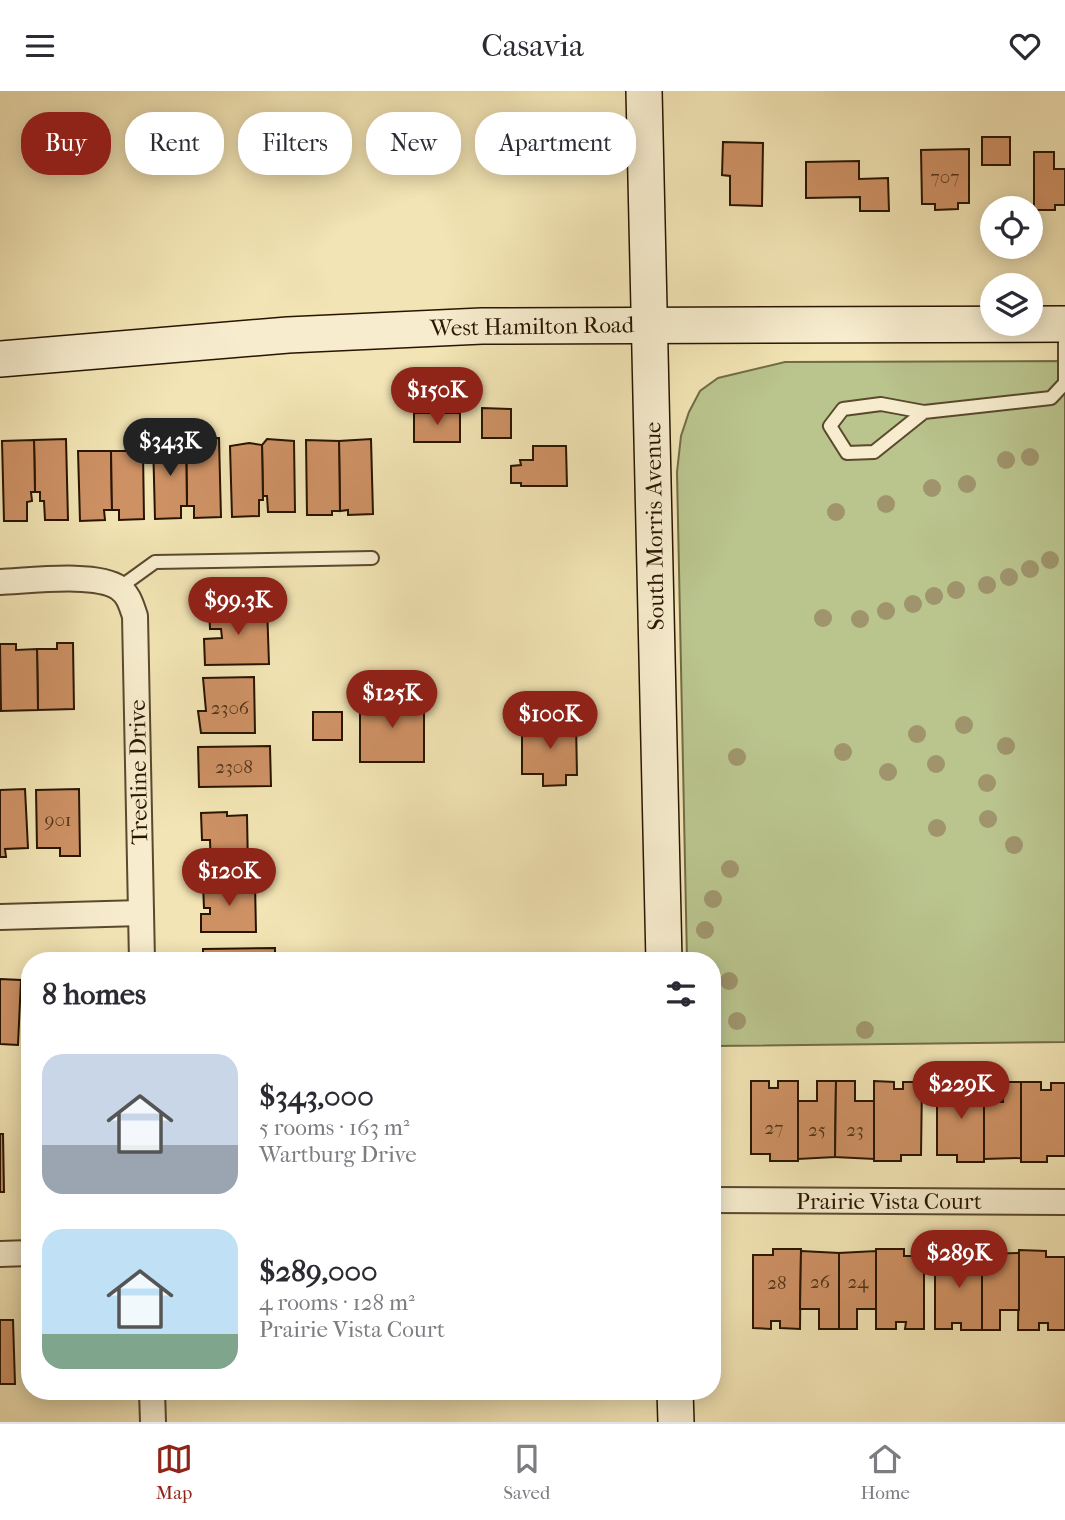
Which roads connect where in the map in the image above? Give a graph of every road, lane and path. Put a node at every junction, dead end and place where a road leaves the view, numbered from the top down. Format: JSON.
{"nodes":[{"id":1,"x":644,"y":91,"type":"edge"},
{"id":2,"x":649,"y":324,"type":"junction"},
{"id":3,"x":1065,"y":324,"type":"edge"},
{"id":4,"x":0,"y":359,"type":"edge"},
{"id":5,"x":924,"y":412,"type":"junction"},
{"id":6,"x":372,"y":558,"type":"dead end"},
{"id":7,"x":0,"y":582,"type":"edge"},
{"id":8,"x":119,"y":588,"type":"junction"},
{"id":9,"x":141,"y":913,"type":"junction"},
{"id":10,"x":0,"y":917,"type":"edge"},
{"id":11,"x":142,"y":952,"type":"edge"},
{"id":12,"x":664,"y":952,"type":"edge"},
{"id":13,"x":721,"y":1200,"type":"edge"},
{"id":14,"x":1065,"y":1202,"type":"edge"},
{"id":15,"x":21,"y":1253,"type":"edge"},
{"id":16,"x":0,"y":1254,"type":"edge"},
{"id":17,"x":152,"y":1400,"type":"edge"},
{"id":18,"x":675,"y":1400,"type":"edge"},
{"id":19,"x":153,"y":1422,"type":"edge"},
{"id":20,"x":676,"y":1422,"type":"edge"}],
"edges":[{"from":1,"to":2,"type":"main road","name":"South Morris Avenue"},
{"from":2,"to":3,"type":"main road","name":"West Hamilton Road"},
{"from":2,"to":4,"type":"main road","name":"West Hamilton Road"},
{"from":2,"to":12,"type":"main road","name":"South Morris Avenue"},
{"from":3,"to":5,"type":"lane"},
{"from":5,"to":5,"type":"lane"},
{"from":6,"to":8,"type":"lane"},
{"from":7,"to":8,"type":"street"},
{"from":8,"to":9,"type":"street","name":"Treeline Drive"},
{"from":9,"to":10,"type":"street"},
{"from":9,"to":11,"type":"street","name":"Treeline Drive"},
{"from":13,"to":14,"type":"street","name":"Prairie Vista Court"},
{"from":15,"to":16,"type":"street"},
{"from":17,"to":19,"type":"street"},
{"from":18,"to":20,"type":"main road"}]}
